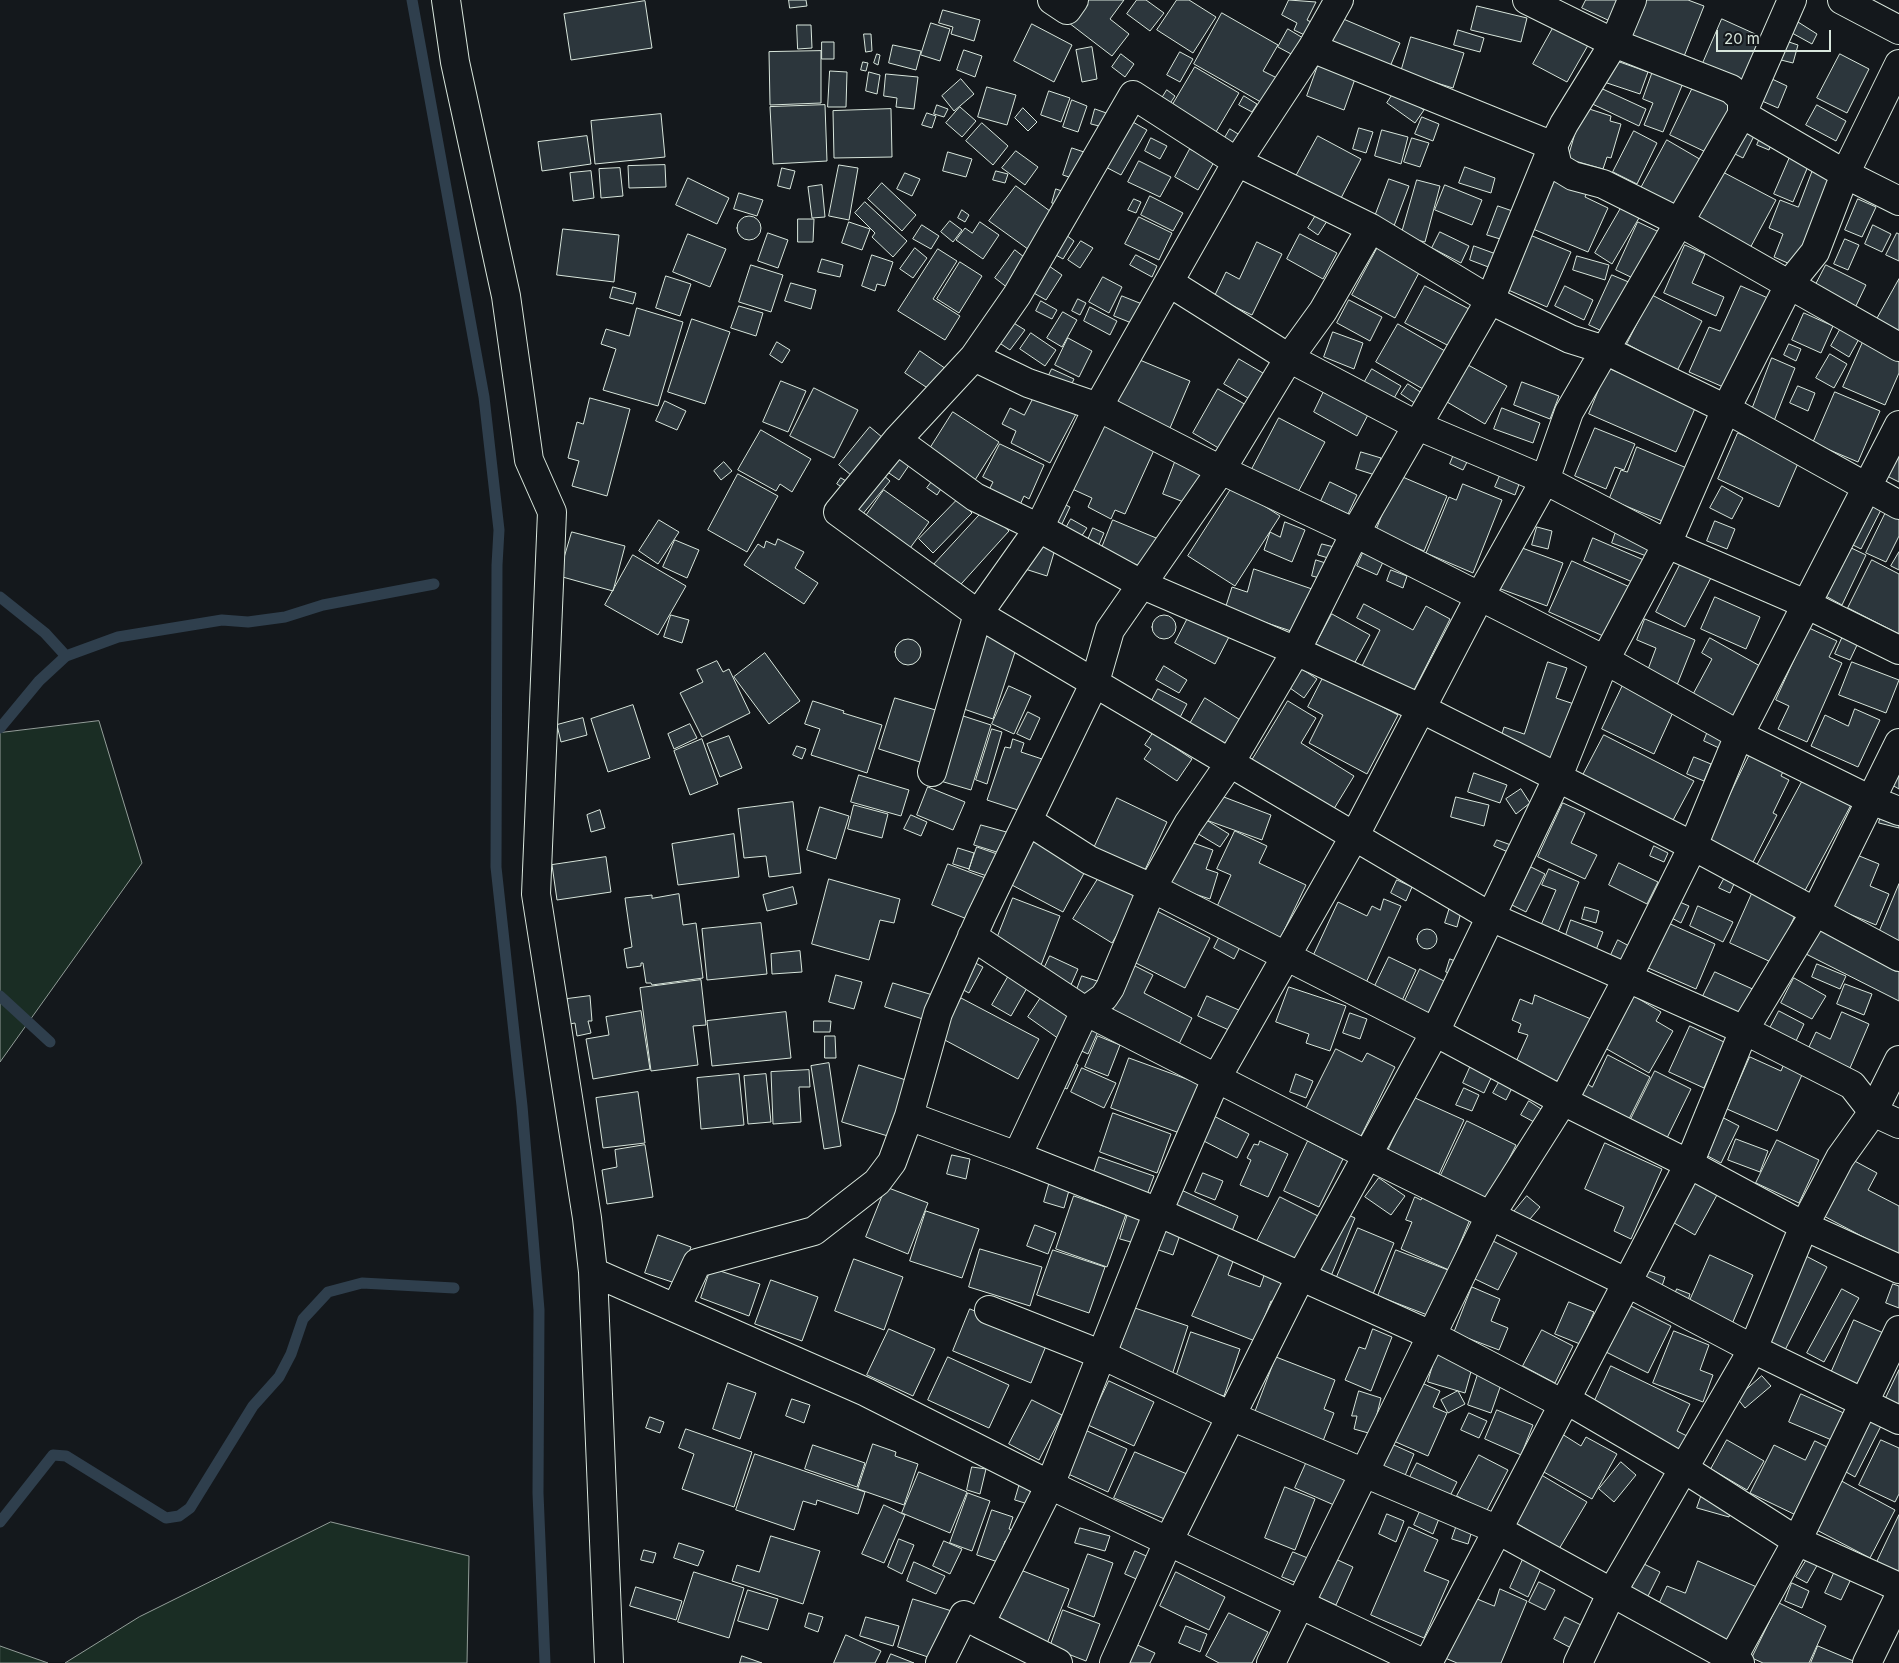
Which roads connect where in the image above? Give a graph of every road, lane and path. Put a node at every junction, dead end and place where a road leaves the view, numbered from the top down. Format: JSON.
{"nodes":[{"id":1,"x":446,"y":0,"type":"edge"},
{"id":2,"x":1052,"y":0,"type":"edge"},
{"id":3,"x":1074,"y":0,"type":"edge"},
{"id":4,"x":1339,"y":0,"type":"edge"},
{"id":5,"x":1527,"y":0,"type":"edge"},
{"id":6,"x":1632,"y":0,"type":"edge"},
{"id":7,"x":1792,"y":0,"type":"edge"},
{"id":8,"x":1842,"y":0,"type":"edge"},
{"id":9,"x":1899,"y":30,"type":"edge"},
{"id":10,"x":1614,"y":43,"type":"junction"},
{"id":11,"x":1312,"y":48,"type":"junction"},
{"id":12,"x":1899,"y":64,"type":"edge"},
{"id":13,"x":1742,"y":114,"type":"junction"},
{"id":14,"x":1553,"y":146,"type":"junction"},
{"id":15,"x":1237,"y":162,"type":"junction"},
{"id":16,"x":1845,"y":174,"type":"junction"},
{"id":17,"x":1899,"y":201,"type":"edge"},
{"id":18,"x":1679,"y":222,"type":"junction"},
{"id":19,"x":1371,"y":228,"type":"junction"},
{"id":20,"x":1170,"y":283,"type":"junction"},
{"id":21,"x":1790,"y":283,"type":"junction"},
{"id":22,"x":1490,"y":300,"type":"junction"},
{"id":23,"x":1899,"y":347,"type":"edge"},
{"id":24,"x":1604,"y":350,"type":"junction"},
{"id":25,"x":974,"y":357,"type":"junction"},
{"id":26,"x":1289,"y":358,"type":"junction"},
{"id":27,"x":1098,"y":407,"type":"junction"},
{"id":28,"x":1726,"y":409,"type":"junction"},
{"id":29,"x":1899,"y":425,"type":"edge"},
{"id":30,"x":1418,"y":426,"type":"junction"},
{"id":31,"x":897,"y":440,"type":"junction"},
{"id":32,"x":1221,"y":470,"type":"junction"},
{"id":33,"x":1545,"y":480,"type":"junction"},
{"id":34,"x":1868,"y":489,"type":"junction"},
{"id":35,"x":1899,"y":505,"type":"edge"},
{"id":36,"x":1039,"y":528,"type":"junction"},
{"id":37,"x":1355,"y":533,"type":"junction"},
{"id":38,"x":1667,"y":544,"type":"junction"},
{"id":39,"x":1143,"y":585,"type":"junction"},
{"id":40,"x":1480,"y":596,"type":"junction"},
{"id":41,"x":1808,"y":605,"type":"junction"},
{"id":42,"x":978,"y":614,"type":"junction"},
{"id":43,"x":1899,"y":650,"type":"edge"},
{"id":44,"x":1296,"y":651,"type":"junction"},
{"id":45,"x":1605,"y":660,"type":"junction"},
{"id":46,"x":1095,"y":682,"type":"junction"},
{"id":47,"x":1422,"y":709,"type":"junction"},
{"id":48,"x":1739,"y":735,"type":"junction"},
{"id":49,"x":1899,"y":743,"type":"edge"},
{"id":50,"x":1230,"y":763,"type":"junction"},
{"id":51,"x":932,"y":772,"type":"dead end"},
{"id":52,"x":1557,"y":779,"type":"junction"},
{"id":53,"x":1871,"y":800,"type":"junction"},
{"id":54,"x":1899,"y":811,"type":"edge"},
{"id":55,"x":1028,"y":821,"type":"junction"},
{"id":56,"x":1354,"y":837,"type":"junction"},
{"id":57,"x":1693,"y":846,"type":"junction"},
{"id":58,"x":1152,"y":888,"type":"junction"},
{"id":59,"x":1816,"y":911,"type":"junction"},
{"id":60,"x":1491,"y":917,"type":"junction"},
{"id":61,"x":972,"y":936,"type":"junction"},
{"id":62,"x":1285,"y":956,"type":"junction"},
{"id":63,"x":1899,"y":957,"type":"edge"},
{"id":64,"x":1627,"y":980,"type":"junction"},
{"id":65,"x":1085,"y":1011,"type":"junction"},
{"id":66,"x":1744,"y":1030,"type":"junction"},
{"id":67,"x":1435,"y":1032,"type":"junction"},
{"id":68,"x":1899,"y":1060,"type":"edge"},
{"id":69,"x":1216,"y":1079,"type":"junction"},
{"id":70,"x":1562,"y":1101,"type":"junction"},
{"id":71,"x":1873,"y":1112,"type":"junction"},
{"id":72,"x":909,"y":1116,"type":"junction"},
{"id":73,"x":1899,"y":1124,"type":"edge"},
{"id":74,"x":1017,"y":1156,"type":"junction"},
{"id":75,"x":1369,"y":1156,"type":"junction"},
{"id":76,"x":1689,"y":1164,"type":"junction"},
{"id":77,"x":1158,"y":1212,"type":"junction"},
{"id":78,"x":1490,"y":1216,"type":"junction"},
{"id":79,"x":1804,"y":1226,"type":"junction"},
{"id":80,"x":1899,"y":1268,"type":"edge"},
{"id":81,"x":593,"y":1272,"type":"junction"},
{"id":82,"x":1301,"y":1276,"type":"junction"},
{"id":83,"x":1626,"y":1282,"type":"junction"},
{"id":84,"x":676,"y":1308,"type":"junction"},
{"id":85,"x":990,"y":1310,"type":"dead end"},
{"id":86,"x":1899,"y":1330,"type":"edge"},
{"id":87,"x":1433,"y":1336,"type":"junction"},
{"id":88,"x":1753,"y":1349,"type":"junction"},
{"id":89,"x":1100,"y":1354,"type":"junction"},
{"id":90,"x":1866,"y":1402,"type":"junction"},
{"id":91,"x":1563,"y":1404,"type":"junction"},
{"id":92,"x":1231,"y":1416,"type":"junction"},
{"id":93,"x":1899,"y":1420,"type":"edge"},
{"id":94,"x":1683,"y":1468,"type":"junction"},
{"id":95,"x":1363,"y":1472,"type":"junction"},
{"id":96,"x":1050,"y":1485,"type":"junction"},
{"id":97,"x":1498,"y":1530,"type":"junction"},
{"id":98,"x":1169,"y":1540,"type":"junction"},
{"id":99,"x":1797,"y":1541,"type":"junction"},
{"id":100,"x":1899,"y":1587,"type":"edge"},
{"id":101,"x":1612,"y":1592,"type":"junction"},
{"id":102,"x":1899,"y":1597,"type":"edge"},
{"id":103,"x":1301,"y":1605,"type":"junction"},
{"id":104,"x":980,"y":1624,"type":"junction"},
{"id":105,"x":1734,"y":1662,"type":"edge"},
{"id":106,"x":609,"y":1663,"type":"edge"},
{"id":107,"x":940,"y":1663,"type":"edge"},
{"id":108,"x":1058,"y":1663,"type":"edge"},
{"id":109,"x":1114,"y":1663,"type":"edge"},
{"id":110,"x":1271,"y":1663,"type":"edge"},
{"id":111,"x":1423,"y":1663,"type":"edge"},
{"id":112,"x":1428,"y":1663,"type":"edge"},
{"id":113,"x":1578,"y":1663,"type":"edge"},
{"id":114,"x":1867,"y":1663,"type":"edge"}],
"edges":[{"from":1,"to":81,"type":"street"},
{"from":2,"to":3,"type":"street"},
{"from":4,"to":11,"type":"street"},
{"from":5,"to":10,"type":"street"},
{"from":6,"to":10,"type":"street"},
{"from":7,"to":13,"type":"street"},
{"from":8,"to":9,"type":"street"},
{"from":10,"to":13,"type":"street"},
{"from":10,"to":14,"type":"street"},
{"from":11,"to":14,"type":"street"},
{"from":11,"to":15,"type":"street"},
{"from":12,"to":16,"type":"street"},
{"from":13,"to":16,"type":"street"},
{"from":13,"to":18,"type":"street"},
{"from":14,"to":18,"type":"street"},
{"from":14,"to":22,"type":"street"},
{"from":15,"to":19,"type":"street"},
{"from":15,"to":20,"type":"street"},
{"from":15,"to":25,"type":"street"},
{"from":16,"to":17,"type":"street"},
{"from":16,"to":21,"type":"street"},
{"from":18,"to":21,"type":"street"},
{"from":18,"to":24,"type":"street"},
{"from":19,"to":22,"type":"street"},
{"from":19,"to":26,"type":"street"},
{"from":20,"to":26,"type":"street"},
{"from":20,"to":27,"type":"street"},
{"from":21,"to":23,"type":"street"},
{"from":21,"to":28,"type":"street"},
{"from":22,"to":24,"type":"street"},
{"from":22,"to":30,"type":"street"},
{"from":24,"to":28,"type":"street"},
{"from":24,"to":33,"type":"street"},
{"from":25,"to":27,"type":"street"},
{"from":25,"to":31,"type":"street"},
{"from":26,"to":30,"type":"street"},
{"from":26,"to":32,"type":"street"},
{"from":27,"to":32,"type":"street"},
{"from":27,"to":36,"type":"street"},
{"from":28,"to":34,"type":"street"},
{"from":28,"to":38,"type":"street"},
{"from":29,"to":34,"type":"street"},
{"from":30,"to":33,"type":"street"},
{"from":30,"to":37,"type":"street"},
{"from":31,"to":36,"type":"street"},
{"from":31,"to":42,"type":"street"},
{"from":32,"to":37,"type":"street"},
{"from":32,"to":39,"type":"street"},
{"from":33,"to":38,"type":"street"},
{"from":33,"to":40,"type":"street"},
{"from":34,"to":35,"type":"street"},
{"from":34,"to":41,"type":"street"},
{"from":36,"to":39,"type":"street"},
{"from":36,"to":42,"type":"street"},
{"from":37,"to":40,"type":"street"},
{"from":37,"to":44,"type":"street"},
{"from":38,"to":41,"type":"street"},
{"from":38,"to":45,"type":"street"},
{"from":39,"to":44,"type":"street"},
{"from":39,"to":46,"type":"street"},
{"from":40,"to":45,"type":"street"},
{"from":40,"to":47,"type":"street"},
{"from":41,"to":43,"type":"street"},
{"from":41,"to":48,"type":"street"},
{"from":42,"to":46,"type":"street"},
{"from":42,"to":51,"type":"street"},
{"from":44,"to":47,"type":"street"},
{"from":44,"to":50,"type":"street"},
{"from":45,"to":48,"type":"street"},
{"from":45,"to":52,"type":"street"},
{"from":46,"to":50,"type":"street"},
{"from":46,"to":55,"type":"street"},
{"from":47,"to":52,"type":"street"},
{"from":47,"to":56,"type":"street"},
{"from":48,"to":53,"type":"street"},
{"from":48,"to":57,"type":"street"},
{"from":49,"to":53,"type":"street"},
{"from":50,"to":56,"type":"street"},
{"from":50,"to":58,"type":"street"},
{"from":52,"to":57,"type":"street"},
{"from":52,"to":60,"type":"street"},
{"from":53,"to":54,"type":"street"},
{"from":53,"to":59,"type":"street"},
{"from":55,"to":58,"type":"street"},
{"from":55,"to":61,"type":"street"},
{"from":56,"to":60,"type":"street"},
{"from":56,"to":62,"type":"street"},
{"from":57,"to":59,"type":"street"},
{"from":57,"to":64,"type":"street"},
{"from":58,"to":62,"type":"street"},
{"from":58,"to":65,"type":"street"},
{"from":59,"to":63,"type":"street"},
{"from":59,"to":66,"type":"street"},
{"from":60,"to":64,"type":"street"},
{"from":60,"to":67,"type":"street"},
{"from":61,"to":65,"type":"street"},
{"from":61,"to":72,"type":"street"},
{"from":62,"to":67,"type":"street"},
{"from":62,"to":69,"type":"street"},
{"from":64,"to":66,"type":"street"},
{"from":64,"to":70,"type":"street"},
{"from":65,"to":69,"type":"street"},
{"from":65,"to":74,"type":"street"},
{"from":66,"to":71,"type":"street"},
{"from":66,"to":76,"type":"street"},
{"from":67,"to":70,"type":"street"},
{"from":67,"to":75,"type":"street"},
{"from":68,"to":71,"type":"street"},
{"from":69,"to":75,"type":"street"},
{"from":69,"to":77,"type":"street"},
{"from":70,"to":76,"type":"street"},
{"from":70,"to":78,"type":"street"},
{"from":71,"to":73,"type":"street"},
{"from":71,"to":79,"type":"street"},
{"from":72,"to":74,"type":"street"},
{"from":72,"to":84,"type":"street"},
{"from":74,"to":77,"type":"street"},
{"from":75,"to":78,"type":"street"},
{"from":75,"to":82,"type":"street"},
{"from":76,"to":79,"type":"street"},
{"from":76,"to":83,"type":"street"},
{"from":77,"to":82,"type":"street"},
{"from":77,"to":89,"type":"street"},
{"from":78,"to":83,"type":"street"},
{"from":78,"to":87,"type":"street"},
{"from":79,"to":80,"type":"street"},
{"from":79,"to":88,"type":"street"},
{"from":81,"to":84,"type":"street"},
{"from":81,"to":106,"type":"street"},
{"from":82,"to":87,"type":"street"},
{"from":82,"to":92,"type":"street"},
{"from":83,"to":88,"type":"street"},
{"from":83,"to":91,"type":"street"},
{"from":84,"to":96,"type":"street"},
{"from":85,"to":89,"type":"street"},
{"from":86,"to":90,"type":"street"},
{"from":87,"to":91,"type":"street"},
{"from":87,"to":95,"type":"street"},
{"from":88,"to":90,"type":"street"},
{"from":88,"to":94,"type":"street"},
{"from":89,"to":92,"type":"street"},
{"from":89,"to":96,"type":"street"},
{"from":90,"to":93,"type":"street"},
{"from":90,"to":99,"type":"street"},
{"from":91,"to":94,"type":"street"},
{"from":91,"to":97,"type":"street"},
{"from":92,"to":95,"type":"street"},
{"from":92,"to":98,"type":"street"},
{"from":94,"to":99,"type":"street"},
{"from":94,"to":101,"type":"street"},
{"from":95,"to":97,"type":"street"},
{"from":95,"to":103,"type":"street"},
{"from":96,"to":98,"type":"street"},
{"from":96,"to":104,"type":"street"},
{"from":97,"to":101,"type":"street"},
{"from":97,"to":112,"type":"street"},
{"from":98,"to":103,"type":"street"},
{"from":98,"to":109,"type":"street"},
{"from":99,"to":100,"type":"street"},
{"from":99,"to":105,"type":"street"},
{"from":101,"to":105,"type":"street"},
{"from":101,"to":113,"type":"street"},
{"from":102,"to":114,"type":"street"},
{"from":103,"to":110,"type":"street"},
{"from":103,"to":111,"type":"street"},
{"from":104,"to":107,"type":"street"},
{"from":104,"to":108,"type":"street"}]}
